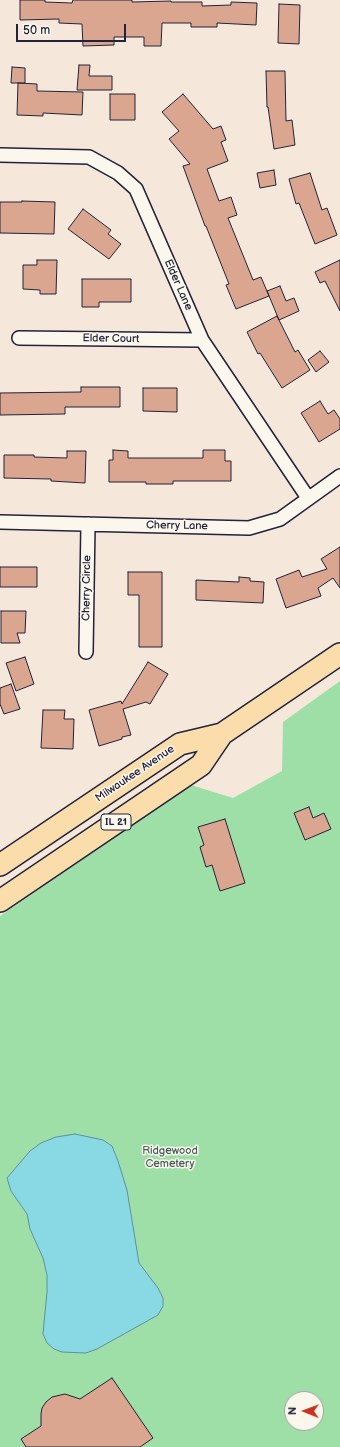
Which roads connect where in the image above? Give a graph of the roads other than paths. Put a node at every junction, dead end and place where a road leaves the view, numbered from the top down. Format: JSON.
{"nodes":[{"id":1,"x":0,"y":155,"type":"edge"},
{"id":2,"x":19,"y":338,"type":"dead end"},
{"id":3,"x":202,"y":340,"type":"junction"},
{"id":4,"x":340,"y":476,"type":"edge"},
{"id":5,"x":308,"y":498,"type":"junction"},
{"id":6,"x":0,"y":522,"type":"edge"},
{"id":7,"x":88,"y":524,"type":"junction"},
{"id":8,"x":86,"y":652,"type":"dead end"},
{"id":9,"x":340,"y":654,"type":"edge"},
{"id":10,"x":222,"y":734,"type":"junction"},
{"id":11,"x":0,"y":865,"type":"edge"},
{"id":12,"x":0,"y":901,"type":"edge"}],
"edges":[{"from":1,"to":3,"type":"street","name":"Elder Lane"},
{"from":2,"to":3,"type":"street","name":"Elder Court"},
{"from":3,"to":5,"type":"street","name":"Elder Lane"},
{"from":4,"to":5,"type":"street","name":"Cherry Lane"},
{"from":5,"to":7,"type":"street","name":"Cherry Lane"},
{"from":6,"to":7,"type":"street","name":"Cherry Lane"},
{"from":7,"to":8,"type":"street","name":"Cherry Circle"},
{"from":9,"to":10,"type":"main road"},
{"from":10,"to":11,"type":"main road","name":"Milwaukee Avenue","number":"IL 21"},
{"from":10,"to":12,"type":"main road","number":"IL 21"}]}
